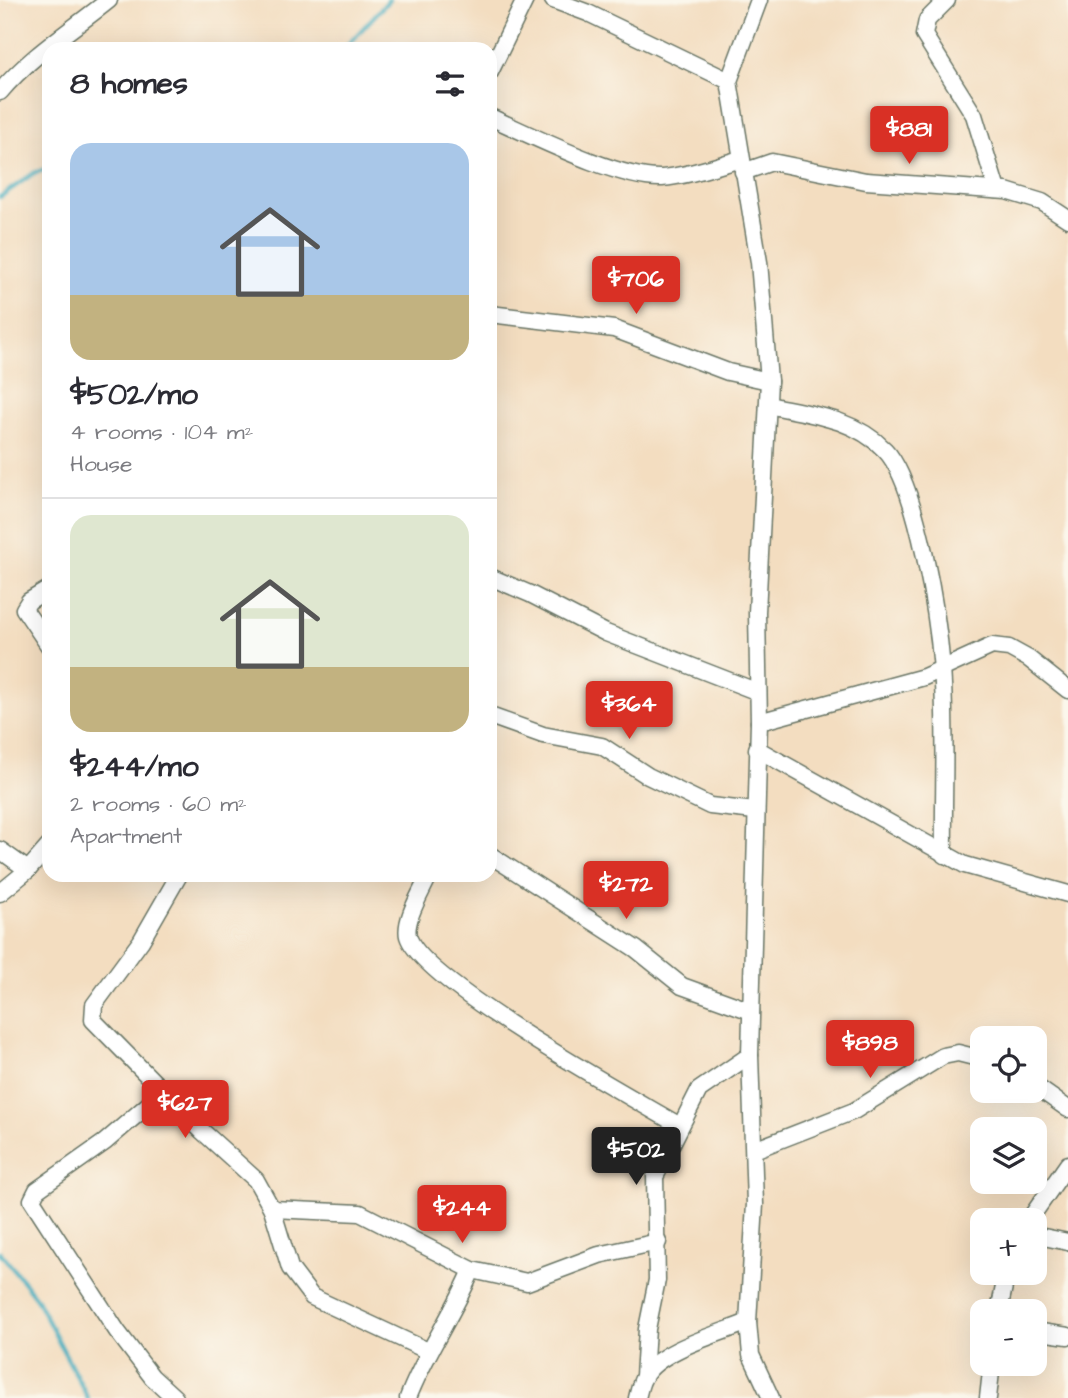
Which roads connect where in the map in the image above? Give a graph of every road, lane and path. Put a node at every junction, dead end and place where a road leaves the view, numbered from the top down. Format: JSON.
{"nodes":[{"id":1,"x":109,"y":0,"type":"edge"},
{"id":2,"x":525,"y":0,"type":"edge"},
{"id":3,"x":554,"y":0,"type":"edge"},
{"id":4,"x":759,"y":0,"type":"edge"},
{"id":5,"x":947,"y":0,"type":"edge"},
{"id":6,"x":53,"y":42,"type":"edge"},
{"id":7,"x":42,"y":51,"type":"edge"},
{"id":8,"x":497,"y":58,"type":"edge"},
{"id":9,"x":729,"y":81,"type":"junction"},
{"id":10,"x":0,"y":92,"type":"edge"},
{"id":11,"x":497,"y":120,"type":"edge"},
{"id":12,"x":742,"y":166,"type":"junction"},
{"id":13,"x":997,"y":190,"type":"junction"},
{"id":14,"x":1068,"y":219,"type":"edge"},
{"id":15,"x":497,"y":315,"type":"edge"},
{"id":16,"x":769,"y":382,"type":"junction"},
{"id":17,"x":768,"y":405,"type":"junction"},
{"id":18,"x":497,"y":581,"type":"edge"},
{"id":19,"x":42,"y":593,"type":"edge"},
{"id":20,"x":42,"y":636,"type":"edge"},
{"id":21,"x":942,"y":669,"type":"junction"},
{"id":22,"x":1068,"y":690,"type":"edge"},
{"id":23,"x":758,"y":692,"type":"junction"},
{"id":24,"x":497,"y":719,"type":"edge"},
{"id":25,"x":759,"y":722,"type":"junction"},
{"id":26,"x":757,"y":750,"type":"junction"},
{"id":27,"x":755,"y":811,"type":"junction"},
{"id":28,"x":0,"y":850,"type":"edge"},
{"id":29,"x":42,"y":854,"type":"edge"},
{"id":30,"x":944,"y":855,"type":"junction"},
{"id":31,"x":497,"y":860,"type":"edge"},
{"id":32,"x":28,"y":870,"type":"junction"},
{"id":33,"x":175,"y":882,"type":"edge"},
{"id":34,"x":426,"y":882,"type":"edge"},
{"id":35,"x":0,"y":892,"type":"edge"},
{"id":36,"x":1068,"y":894,"type":"edge"},
{"id":37,"x":751,"y":1010,"type":"junction"},
{"id":38,"x":750,"y":1055,"type":"junction"},
{"id":39,"x":970,"y":1056,"type":"edge"},
{"id":40,"x":163,"y":1092,"type":"junction"},
{"id":41,"x":1047,"y":1094,"type":"edge"},
{"id":42,"x":1068,"y":1109,"type":"edge"},
{"id":43,"x":680,"y":1126,"type":"junction"},
{"id":44,"x":754,"y":1150,"type":"junction"},
{"id":45,"x":1068,"y":1164,"type":"edge"},
{"id":46,"x":1037,"y":1208,"type":"edge"},
{"id":47,"x":272,"y":1209,"type":"junction"},
{"id":48,"x":1047,"y":1238,"type":"edge"},
{"id":49,"x":658,"y":1242,"type":"junction"},
{"id":50,"x":1068,"y":1242,"type":"edge"},
{"id":51,"x":472,"y":1270,"type":"junction"},
{"id":52,"x":748,"y":1322,"type":"junction"},
{"id":53,"x":1047,"y":1333,"type":"edge"},
{"id":54,"x":1068,"y":1336,"type":"edge"},
{"id":55,"x":428,"y":1351,"type":"junction"},
{"id":56,"x":644,"y":1376,"type":"junction"},
{"id":57,"x":991,"y":1376,"type":"edge"},
{"id":58,"x":175,"y":1398,"type":"edge"},
{"id":59,"x":408,"y":1398,"type":"edge"},
{"id":60,"x":637,"y":1398,"type":"edge"},
{"id":61,"x":771,"y":1398,"type":"edge"},
{"id":62,"x":988,"y":1398,"type":"edge"}],
"edges":[{"from":1,"to":6,"type":"street"},
{"from":2,"to":8,"type":"street"},
{"from":3,"to":9,"type":"street"},
{"from":4,"to":9,"type":"street"},
{"from":5,"to":13,"type":"street"},
{"from":7,"to":10,"type":"street"},
{"from":9,"to":12,"type":"street"},
{"from":11,"to":12,"type":"street"},
{"from":12,"to":13,"type":"street"},
{"from":12,"to":16,"type":"street"},
{"from":13,"to":14,"type":"street"},
{"from":15,"to":16,"type":"street"},
{"from":16,"to":17,"type":"street"},
{"from":17,"to":21,"type":"street"},
{"from":17,"to":23,"type":"street"},
{"from":18,"to":23,"type":"street"},
{"from":19,"to":20,"type":"street"},
{"from":21,"to":22,"type":"street"},
{"from":21,"to":25,"type":"street"},
{"from":21,"to":30,"type":"street"},
{"from":23,"to":25,"type":"street"},
{"from":24,"to":27,"type":"street"},
{"from":25,"to":26,"type":"street"},
{"from":26,"to":27,"type":"street"},
{"from":26,"to":30,"type":"street"},
{"from":27,"to":37,"type":"street"},
{"from":28,"to":32,"type":"street"},
{"from":29,"to":32,"type":"street"},
{"from":30,"to":36,"type":"street"},
{"from":31,"to":37,"type":"street"},
{"from":32,"to":35,"type":"street"},
{"from":33,"to":40,"type":"street"},
{"from":34,"to":43,"type":"street"},
{"from":37,"to":38,"type":"street"},
{"from":38,"to":43,"type":"street"},
{"from":38,"to":44,"type":"street"},
{"from":39,"to":44,"type":"street"},
{"from":40,"to":47,"type":"street"},
{"from":40,"to":58,"type":"street"},
{"from":41,"to":42,"type":"street"},
{"from":43,"to":49,"type":"street"},
{"from":44,"to":52,"type":"street"},
{"from":45,"to":46,"type":"street"},
{"from":47,"to":51,"type":"street"},
{"from":47,"to":55,"type":"street"},
{"from":48,"to":50,"type":"street"},
{"from":49,"to":51,"type":"street"},
{"from":49,"to":56,"type":"street"},
{"from":51,"to":55,"type":"street"},
{"from":52,"to":56,"type":"street"},
{"from":52,"to":61,"type":"street"},
{"from":53,"to":54,"type":"street"},
{"from":55,"to":59,"type":"street"},
{"from":56,"to":60,"type":"street"},
{"from":57,"to":62,"type":"street"}]}
